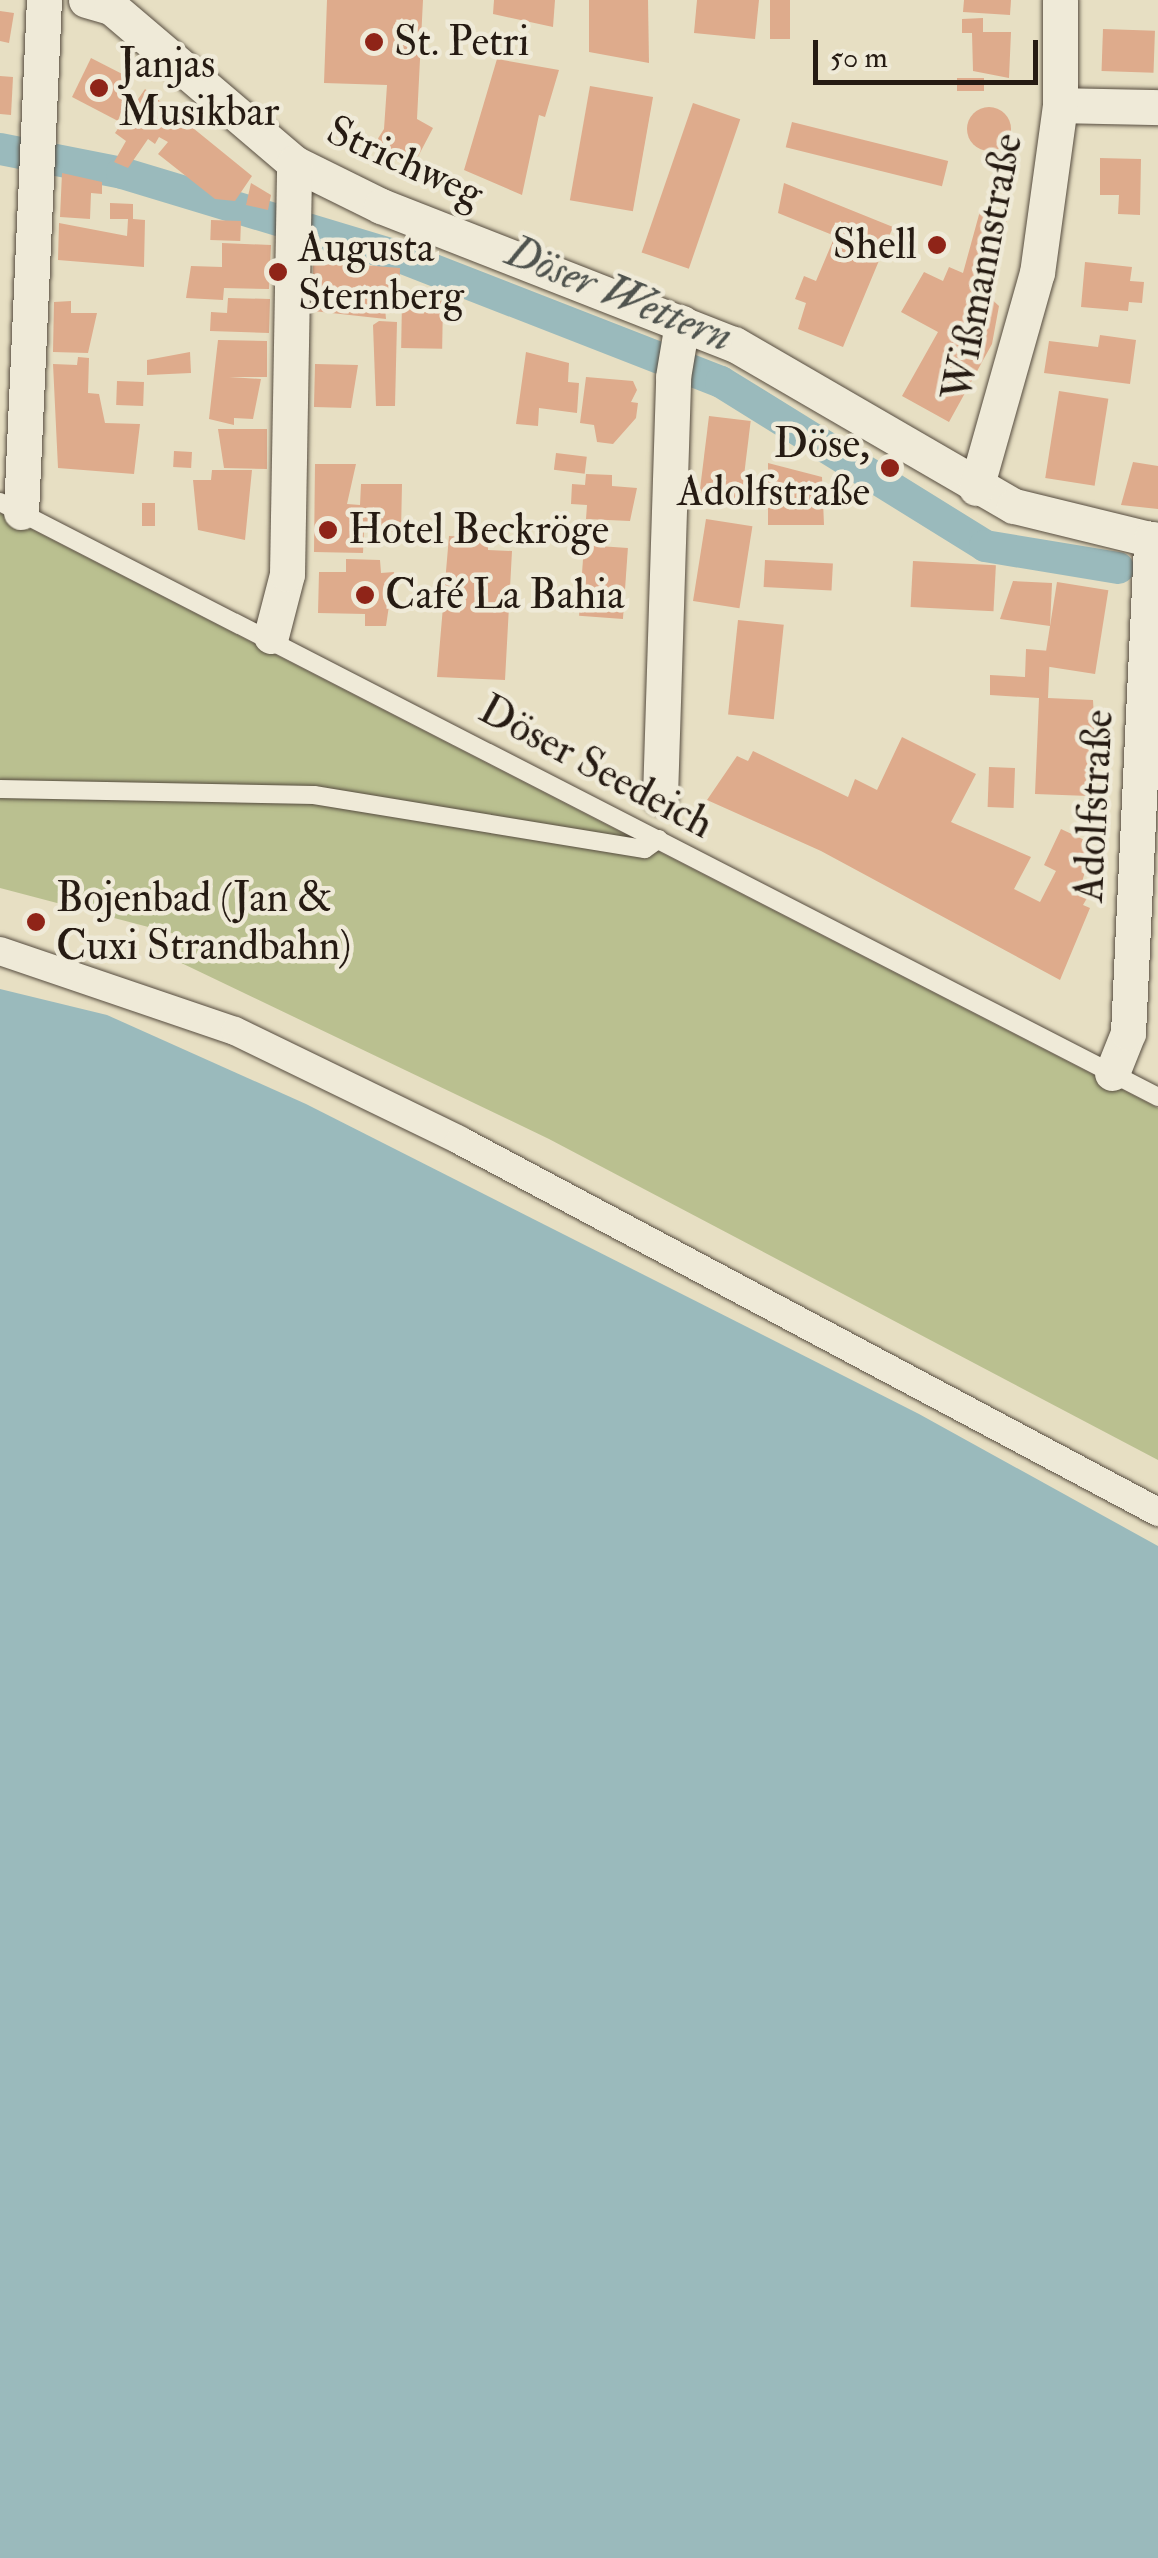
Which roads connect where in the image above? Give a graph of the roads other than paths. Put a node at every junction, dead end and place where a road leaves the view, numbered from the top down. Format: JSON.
{"nodes":[{"id":1,"x":44,"y":0,"type":"edge"},
{"id":2,"x":1060,"y":0,"type":"edge"},
{"id":3,"x":103,"y":2,"type":"edge"},
{"id":4,"x":1060,"y":105,"type":"junction"},
{"id":5,"x":1158,"y":106,"type":"edge"},
{"id":6,"x":294,"y":163,"type":"junction"},
{"id":7,"x":677,"y":351,"type":"junction"},
{"id":8,"x":976,"y":488,"type":"junction"},
{"id":9,"x":10,"y":507,"type":"edge"},
{"id":10,"x":1154,"y":540,"type":"edge"},
{"id":11,"x":271,"y":636,"type":"junction"},
{"id":12,"x":0,"y":789,"type":"edge"},
{"id":13,"x":660,"y":797,"type":"dead end"},
{"id":14,"x":659,"y":839,"type":"junction"},
{"id":15,"x":0,"y":951,"type":"edge"},
{"id":16,"x":1112,"y":1074,"type":"junction"},
{"id":17,"x":1158,"y":1097,"type":"edge"},
{"id":18,"x":1158,"y":1512,"type":"edge"}],
"edges":[{"from":1,"to":9,"type":"street"},
{"from":2,"to":4,"type":"street","name":"Wißmannstraße"},
{"from":3,"to":6,"type":"street","name":"Strichweg"},
{"from":4,"to":5,"type":"street"},
{"from":4,"to":8,"type":"street","name":"Wißmannstraße"},
{"from":6,"to":7,"type":"street","name":"Strichweg"},
{"from":6,"to":11,"type":"street"},
{"from":7,"to":8,"type":"street","name":"Strichweg"},
{"from":7,"to":13,"type":"street"},
{"from":8,"to":10,"type":"street","name":"Strichweg"},
{"from":9,"to":11,"type":"lane","name":"Döser Seedeich"},
{"from":10,"to":16,"type":"street","name":"Adolfstraße"},
{"from":11,"to":14,"type":"lane","name":"Döser Seedeich"},
{"from":12,"to":14,"type":"lane"},
{"from":14,"to":16,"type":"lane","name":"Döser Seedeich"},
{"from":15,"to":18,"type":"street"},
{"from":16,"to":17,"type":"lane","name":"Döser Seedeich"}]}
